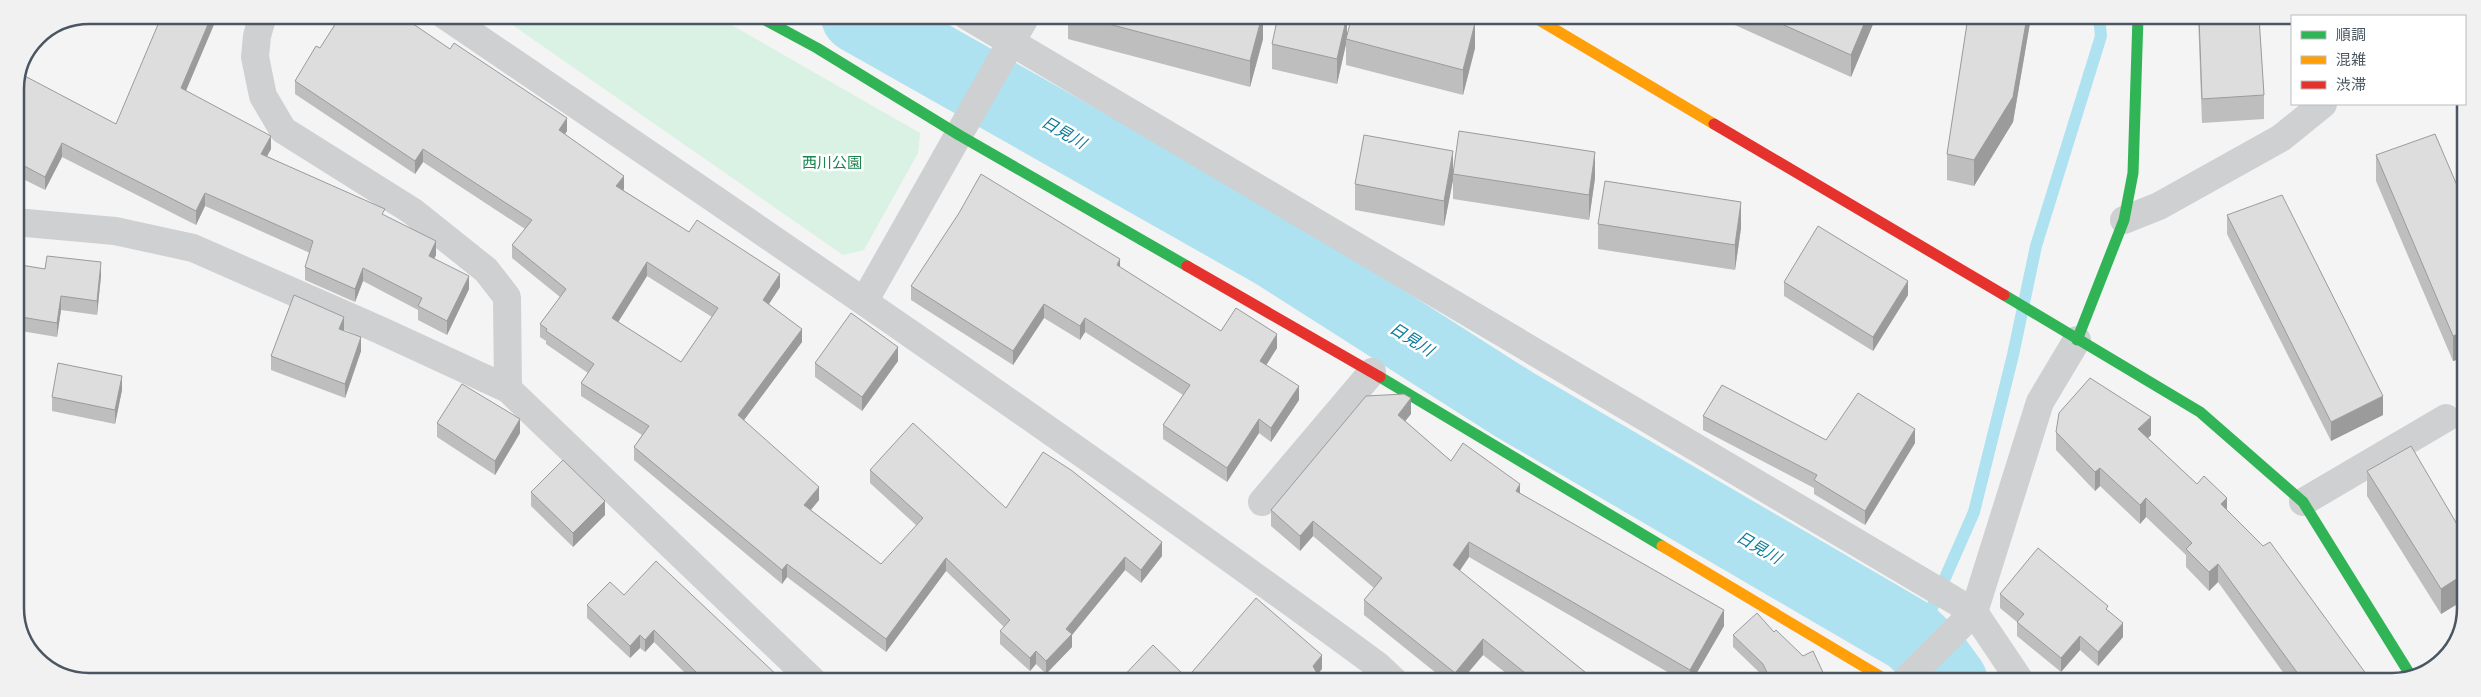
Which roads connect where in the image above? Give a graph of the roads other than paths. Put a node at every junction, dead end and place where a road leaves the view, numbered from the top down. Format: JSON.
{"nodes":[{"id":1,"x":260,"y":24,"type":"edge"},
{"id":2,"x":457,"y":24,"type":"edge"},
{"id":3,"x":773,"y":24,"type":"edge"},
{"id":4,"x":981,"y":24,"type":"edge"},
{"id":5,"x":1021,"y":24,"type":"edge"},
{"id":6,"x":1547,"y":24,"type":"edge"},
{"id":7,"x":2138,"y":24,"type":"edge"},
{"id":8,"x":1011,"y":41,"type":"junction"},
{"id":9,"x":2322,"y":105,"type":"edge"},
{"id":10,"x":959,"y":135,"type":"junction"},
{"id":11,"x":2124,"y":220,"type":"junction"},
{"id":12,"x":24,"y":223,"type":"edge"},
{"id":13,"x":865,"y":300,"type":"junction"},
{"id":14,"x":2077,"y":340,"type":"junction"},
{"id":15,"x":1372,"y":372,"type":"junction"},
{"id":16,"x":508,"y":389,"type":"junction"},
{"id":17,"x":2446,"y":418,"type":"dead end"},
{"id":18,"x":1262,"y":502,"type":"dead end"},
{"id":19,"x":2303,"y":502,"type":"junction"},
{"id":20,"x":1968,"y":609,"type":"junction"},
{"id":21,"x":2408,"y":671,"type":"edge"},
{"id":22,"x":805,"y":673,"type":"edge"},
{"id":23,"x":1386,"y":673,"type":"edge"},
{"id":24,"x":1873,"y":673,"type":"edge"},
{"id":25,"x":1913,"y":673,"type":"edge"},
{"id":26,"x":2014,"y":673,"type":"edge"}],
"edges":[{"from":1,"to":16,"type":"street"},
{"from":2,"to":13,"type":"street"},
{"from":3,"to":10,"type":"street"},
{"from":4,"to":8,"type":"street"},
{"from":5,"to":8,"type":"street"},
{"from":6,"to":14,"type":"street"},
{"from":7,"to":11,"type":"street"},
{"from":8,"to":10,"type":"street"},
{"from":8,"to":20,"type":"street"},
{"from":9,"to":11,"type":"street"},
{"from":10,"to":13,"type":"street"},
{"from":10,"to":15,"type":"street"},
{"from":11,"to":14,"type":"street"},
{"from":12,"to":16,"type":"street"},
{"from":13,"to":23,"type":"street"},
{"from":14,"to":19,"type":"street"},
{"from":14,"to":20,"type":"street"},
{"from":15,"to":18,"type":"street"},
{"from":15,"to":24,"type":"street"},
{"from":16,"to":22,"type":"street"},
{"from":17,"to":19,"type":"street"},
{"from":19,"to":21,"type":"street"},
{"from":20,"to":25,"type":"street"},
{"from":20,"to":26,"type":"street"}]}
